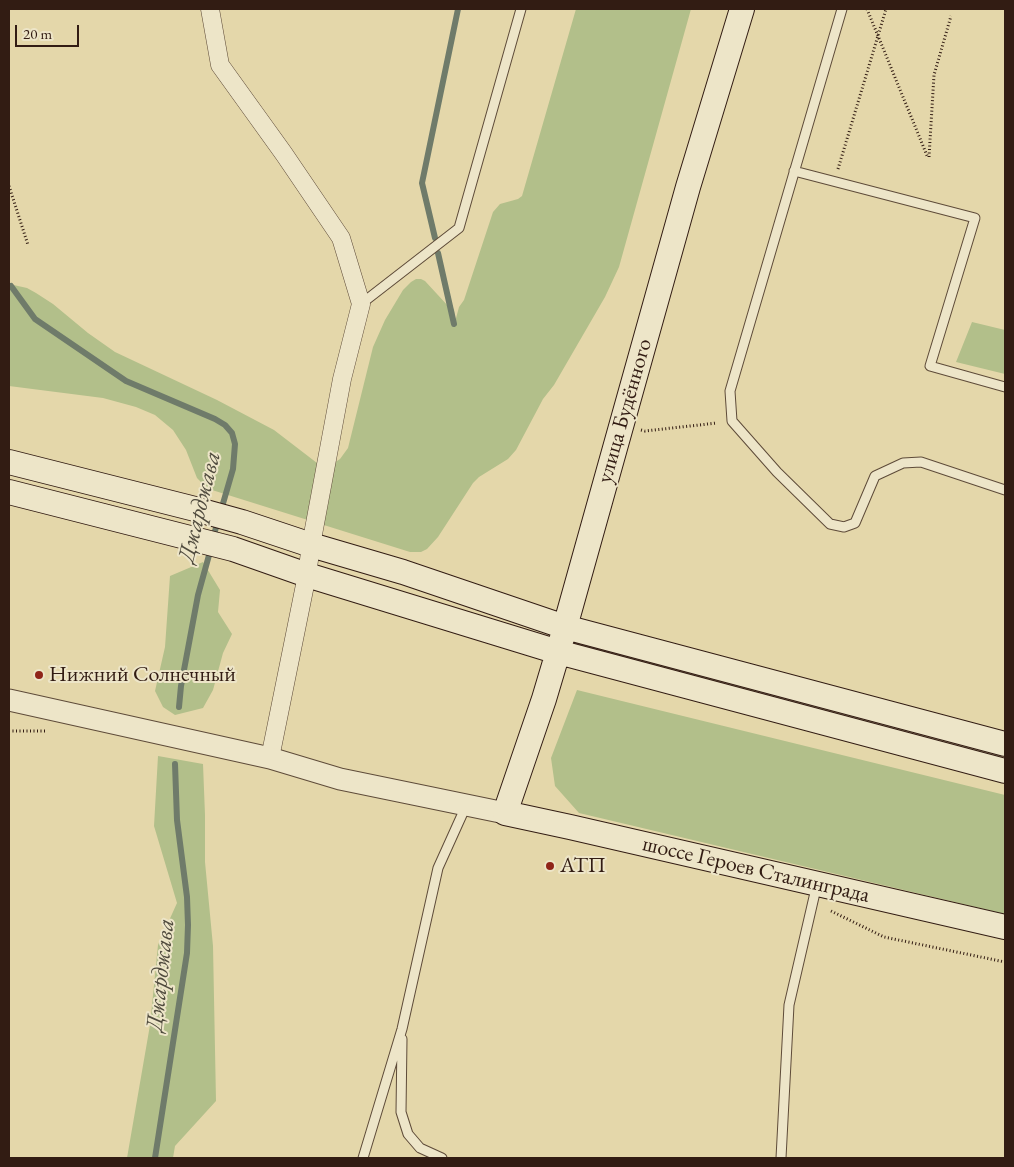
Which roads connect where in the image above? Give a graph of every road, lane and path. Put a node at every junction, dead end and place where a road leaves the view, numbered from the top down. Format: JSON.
{"nodes":[{"id":1,"x":210,"y":9,"type":"edge"},
{"id":2,"x":521,"y":9,"type":"edge"},
{"id":3,"x":742,"y":9,"type":"edge"},
{"id":4,"x":842,"y":9,"type":"edge"},
{"id":5,"x":867,"y":9,"type":"edge"},
{"id":6,"x":886,"y":9,"type":"edge"},
{"id":7,"x":951,"y":16,"type":"dead end"},
{"id":8,"x":878,"y":35,"type":"junction"},
{"id":9,"x":794,"y":171,"type":"junction"},
{"id":10,"x":835,"y":182,"type":"junction"},
{"id":11,"x":9,"y":186,"type":"edge"},
{"id":12,"x":28,"y":246,"type":"dead end"},
{"id":13,"x":361,"y":304,"type":"junction"},
{"id":14,"x":1005,"y":387,"type":"edge"},
{"id":15,"x":732,"y":421,"type":"junction"},
{"id":16,"x":622,"y":422,"type":"junction"},
{"id":17,"x":9,"y":462,"type":"edge"},
{"id":18,"x":1005,"y":490,"type":"edge"},
{"id":19,"x":9,"y":492,"type":"edge"},
{"id":20,"x":310,"y":545,"type":"junction"},
{"id":21,"x":307,"y":575,"type":"junction"},
{"id":22,"x":565,"y":627,"type":"junction"},
{"id":23,"x":558,"y":652,"type":"junction"},
{"id":24,"x":9,"y":700,"type":"edge"},
{"id":25,"x":1005,"y":744,"type":"edge"},
{"id":26,"x":270,"y":758,"type":"junction"},
{"id":27,"x":1005,"y":771,"type":"edge"},
{"id":28,"x":466,"y":806,"type":"junction"},
{"id":29,"x":506,"y":813,"type":"junction"},
{"id":30,"x":814,"y":893,"type":"junction"},
{"id":31,"x":1005,"y":928,"type":"edge"},
{"id":32,"x":1005,"y":962,"type":"edge"},
{"id":33,"x":402,"y":1029,"type":"junction"},
{"id":34,"x":363,"y":1158,"type":"edge"},
{"id":35,"x":442,"y":1158,"type":"edge"},
{"id":36,"x":781,"y":1158,"type":"edge"}],
"edges":[{"from":1,"to":13,"type":"street"},
{"from":2,"to":13,"type":"lane"},
{"from":3,"to":16,"type":"main road","name":"улица Будённого"},
{"from":4,"to":9,"type":"lane"},
{"from":5,"to":8,"type":"path"},
{"from":6,"to":8,"type":"path"},
{"from":7,"to":8,"type":"path"},
{"from":8,"to":10,"type":"path"},
{"from":9,"to":10,"type":"lane"},
{"from":9,"to":15,"type":"lane"},
{"from":10,"to":14,"type":"lane"},
{"from":11,"to":12,"type":"path"},
{"from":13,"to":20,"type":"street"},
{"from":15,"to":16,"type":"path"},
{"from":15,"to":18,"type":"lane"},
{"from":16,"to":22,"type":"main road","name":"улица Будённого"},
{"from":17,"to":20,"type":"main road"},
{"from":19,"to":21,"type":"main road"},
{"from":20,"to":21,"type":"street"},
{"from":20,"to":22,"type":"main road"},
{"from":21,"to":23,"type":"main road"},
{"from":21,"to":26,"type":"street"},
{"from":22,"to":23,"type":"main road","name":"улица Будённого"},
{"from":22,"to":25,"type":"main road"},
{"from":23,"to":27,"type":"main road"},
{"from":23,"to":29,"type":"main road","name":"улица Будённого"},
{"from":24,"to":26,"type":"street"},
{"from":26,"to":28,"type":"street"},
{"from":28,"to":29,"type":"street"},
{"from":28,"to":33,"type":"lane"},
{"from":29,"to":30,"type":"main road","name":"шоссе Героев Сталинграда"},
{"from":30,"to":31,"type":"main road","name":"шоссе Героев Сталинграда"},
{"from":30,"to":32,"type":"path"},
{"from":30,"to":36,"type":"lane"},
{"from":33,"to":34,"type":"lane"},
{"from":33,"to":35,"type":"lane"}]}
